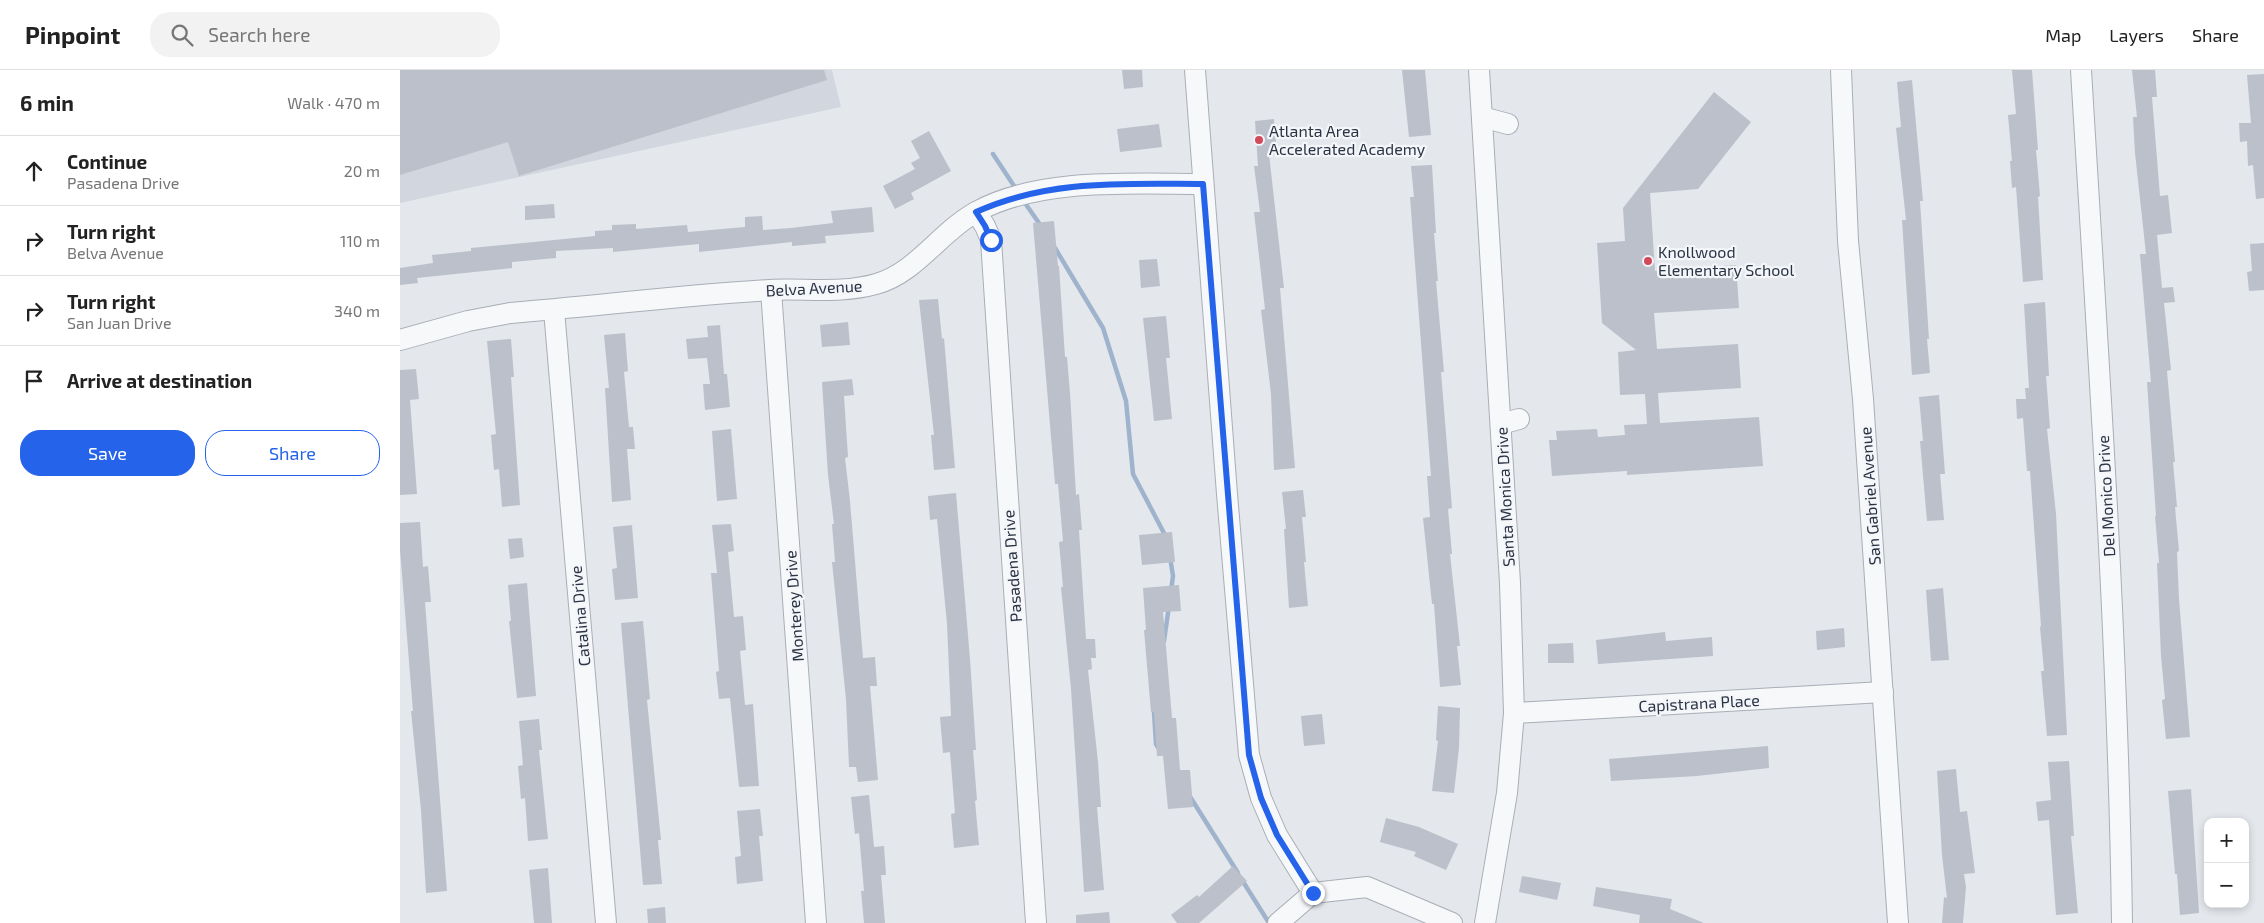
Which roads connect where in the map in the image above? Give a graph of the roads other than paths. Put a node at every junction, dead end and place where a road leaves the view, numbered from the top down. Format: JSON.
{"nodes":[{"id":1,"x":1195,"y":70,"type":"edge"},
{"id":2,"x":1841,"y":70,"type":"edge"},
{"id":3,"x":2081,"y":70,"type":"edge"},
{"id":4,"x":1484,"y":71,"type":"edge"},
{"id":5,"x":1482,"y":117,"type":"junction"},
{"id":6,"x":1508,"y":124,"type":"dead end"},
{"id":7,"x":1203,"y":184,"type":"junction"},
{"id":8,"x":976,"y":212,"type":"junction"},
{"id":9,"x":771,"y":290,"type":"junction"},
{"id":10,"x":554,"y":310,"type":"junction"},
{"id":11,"x":400,"y":340,"type":"edge"},
{"id":12,"x":1883,"y":692,"type":"junction"},
{"id":13,"x":1514,"y":713,"type":"junction"},
{"id":14,"x":1313,"y":893,"type":"junction"},
{"id":15,"x":606,"y":923,"type":"edge"},
{"id":16,"x":816,"y":923,"type":"edge"},
{"id":17,"x":1036,"y":923,"type":"edge"},
{"id":18,"x":1278,"y":923,"type":"edge"},
{"id":19,"x":1452,"y":923,"type":"edge"},
{"id":20,"x":1485,"y":923,"type":"edge"},
{"id":21,"x":1898,"y":923,"type":"edge"},
{"id":22,"x":2122,"y":923,"type":"edge"}],
"edges":[{"from":1,"to":7,"type":"street"},
{"from":2,"to":12,"type":"street","name":"San Gabriel Avenue"},
{"from":3,"to":22,"type":"street","name":"Del Monico Drive"},
{"from":4,"to":5,"type":"street","name":"Santa Monica Drive"},
{"from":5,"to":6,"type":"street"},
{"from":5,"to":13,"type":"street","name":"Santa Monica Drive"},
{"from":7,"to":8,"type":"street","name":"Belva Avenue"},
{"from":7,"to":14,"type":"street"},
{"from":8,"to":9,"type":"street","name":"Belva Avenue"},
{"from":8,"to":17,"type":"street","name":"Pasadena Drive"},
{"from":9,"to":10,"type":"street","name":"Belva Avenue"},
{"from":9,"to":16,"type":"street","name":"Monterey Drive"},
{"from":10,"to":11,"type":"street","name":"Belva Avenue"},
{"from":10,"to":15,"type":"street","name":"Catalina Drive"},
{"from":12,"to":13,"type":"street","name":"Capistrana Place"},
{"from":12,"to":21,"type":"street","name":"San Gabriel Avenue"},
{"from":13,"to":20,"type":"street","name":"Santa Monica Drive"},
{"from":14,"to":18,"type":"street"},
{"from":14,"to":19,"type":"street"}]}
